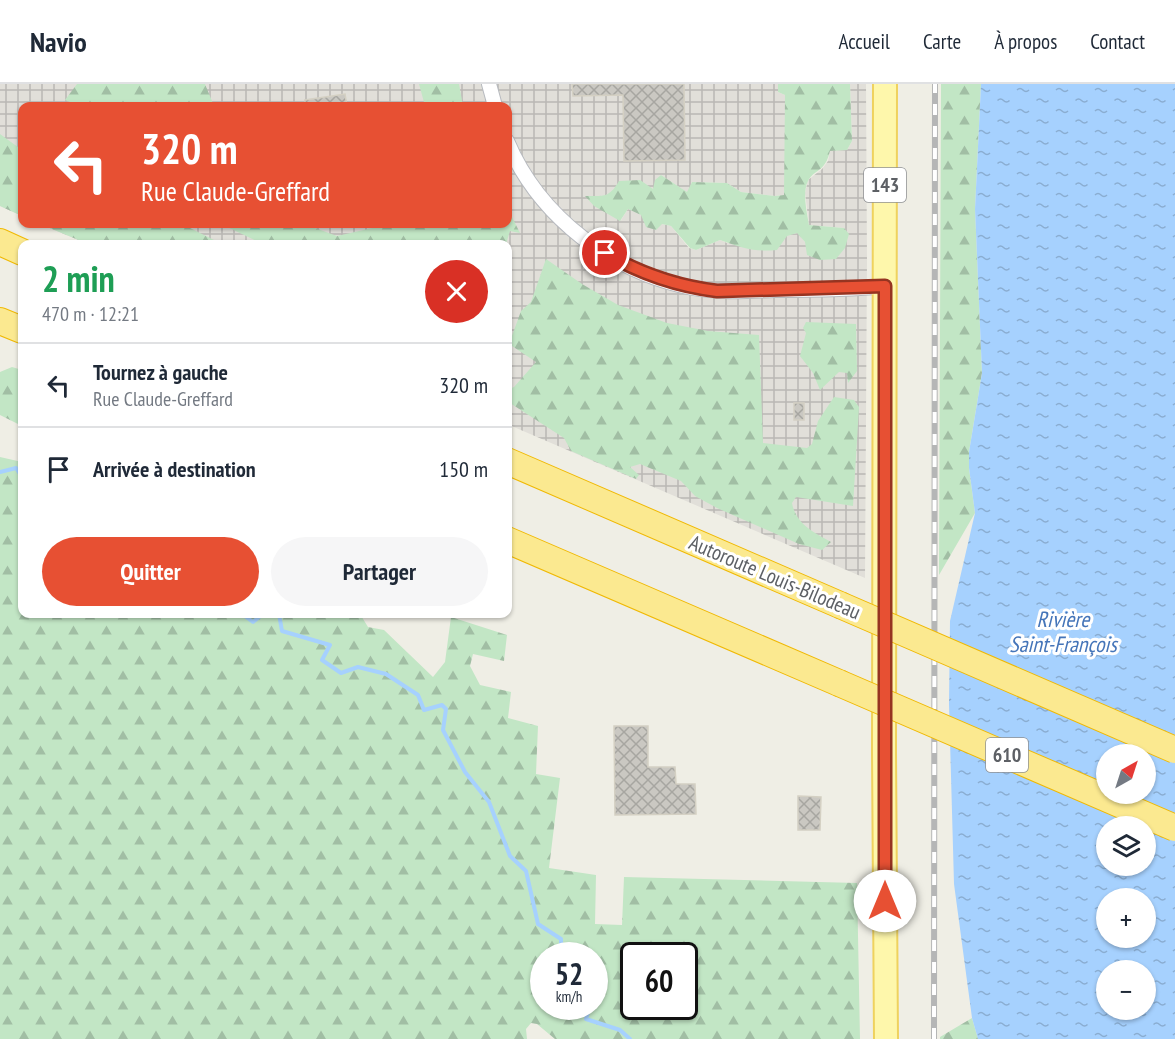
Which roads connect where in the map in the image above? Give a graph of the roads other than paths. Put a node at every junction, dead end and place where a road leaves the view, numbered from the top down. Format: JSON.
{"nodes":[{"id":1,"x":489,"y":84,"type":"edge"},
{"id":2,"x":885,"y":84,"type":"edge"},
{"id":3,"x":494,"y":102,"type":"edge"},
{"id":4,"x":512,"y":151,"type":"edge"},
{"id":5,"x":0,"y":242,"type":"edge"},
{"id":6,"x":18,"y":250,"type":"edge"},
{"id":7,"x":885,"y":286,"type":"junction"},
{"id":8,"x":0,"y":321,"type":"edge"},
{"id":9,"x":18,"y":328,"type":"edge"},
{"id":10,"x":512,"y":463,"type":"edge"},
{"id":11,"x":512,"y":542,"type":"edge"},
{"id":12,"x":1175,"y":750,"type":"edge"},
{"id":13,"x":1175,"y":828,"type":"edge"},
{"id":14,"x":886,"y":1039,"type":"edge"}],
"edges":[{"from":1,"to":3,"type":"street"},
{"from":2,"to":7,"type":"main road","number":"143"},
{"from":4,"to":7,"type":"street"},
{"from":5,"to":6,"type":"highway"},
{"from":7,"to":14,"type":"main road","number":"143"},
{"from":8,"to":9,"type":"highway"},
{"from":10,"to":12,"type":"highway","name":"Autoroute Louis-Bilodeau","bridge":true},
{"from":11,"to":13,"type":"highway","number":"610","bridge":true}]}
